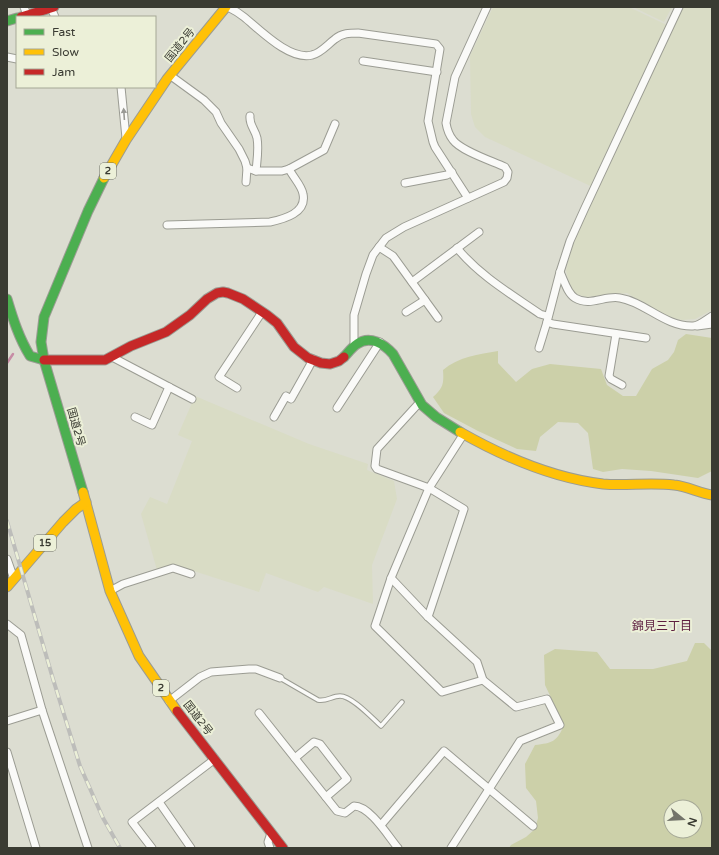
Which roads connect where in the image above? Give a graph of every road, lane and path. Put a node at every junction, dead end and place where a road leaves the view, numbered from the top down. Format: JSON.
{"nodes":[{"id":1,"x":227,"y":7,"type":"edge"},
{"id":2,"x":487,"y":7,"type":"edge"},
{"id":3,"x":679,"y":7,"type":"edge"},
{"id":4,"x":52,"y":8,"type":"edge"},
{"id":5,"x":24,"y":13,"type":"edge"},
{"id":6,"x":363,"y":61,"type":"dead end"},
{"id":7,"x":437,"y":72,"type":"junction"},
{"id":8,"x":171,"y":76,"type":"junction"},
{"id":9,"x":121,"y":88,"type":"edge"},
{"id":10,"x":250,"y":116,"type":"dead end"},
{"id":11,"x":335,"y":124,"type":"dead end"},
{"id":12,"x":126,"y":140,"type":"junction"},
{"id":13,"x":247,"y":168,"type":"junction"},
{"id":14,"x":289,"y":169,"type":"junction"},
{"id":15,"x":256,"y":171,"type":"junction"},
{"id":16,"x":452,"y":172,"type":"junction"},
{"id":17,"x":246,"y":182,"type":"dead end"},
{"id":18,"x":405,"y":183,"type":"dead end"},
{"id":19,"x":468,"y":198,"type":"junction"},
{"id":20,"x":167,"y":225,"type":"dead end"},
{"id":21,"x":480,"y":232,"type":"dead end"},
{"id":22,"x":379,"y":247,"type":"junction"},
{"id":23,"x":457,"y":248,"type":"junction"},
{"id":24,"x":560,"y":272,"type":"junction"},
{"id":25,"x":412,"y":282,"type":"junction"},
{"id":26,"x":7,"y":299,"type":"edge"},
{"id":27,"x":425,"y":300,"type":"junction"},
{"id":28,"x":262,"y":312,"type":"junction"},
{"id":29,"x":406,"y":312,"type":"dead end"},
{"id":30,"x":712,"y":316,"type":"edge"},
{"id":31,"x":438,"y":318,"type":"dead end"},
{"id":32,"x":547,"y":319,"type":"junction"},
{"id":33,"x":712,"y":324,"type":"edge"},
{"id":34,"x":695,"y":326,"type":"junction"},
{"id":35,"x":616,"y":334,"type":"junction"},
{"id":36,"x":646,"y":338,"type":"dead end"},
{"id":37,"x":380,"y":342,"type":"junction"},
{"id":38,"x":354,"y":345,"type":"junction"},
{"id":39,"x":539,"y":348,"type":"dead end"},
{"id":40,"x":112,"y":357,"type":"junction"},
{"id":41,"x":312,"y":359,"type":"junction"},
{"id":42,"x":44,"y":360,"type":"junction"},
{"id":43,"x":622,"y":385,"type":"dead end"},
{"id":44,"x":168,"y":387,"type":"junction"},
{"id":45,"x":237,"y":388,"type":"dead end"},
{"id":46,"x":192,"y":399,"type":"dead end"},
{"id":47,"x":420,"y":402,"type":"junction"},
{"id":48,"x":337,"y":408,"type":"dead end"},
{"id":49,"x":135,"y":417,"type":"dead end"},
{"id":50,"x":274,"y":417,"type":"dead end"},
{"id":51,"x":464,"y":435,"type":"junction"},
{"id":52,"x":429,"y":488,"type":"junction"},
{"id":53,"x":712,"y":495,"type":"edge"},
{"id":54,"x":86,"y":502,"type":"junction"},
{"id":55,"x":7,"y":559,"type":"edge"},
{"id":56,"x":191,"y":574,"type":"dead end"},
{"id":57,"x":391,"y":578,"type":"junction"},
{"id":58,"x":14,"y":579,"type":"junction"},
{"id":59,"x":7,"y":587,"type":"edge"},
{"id":60,"x":110,"y":591,"type":"junction"},
{"id":61,"x":428,"y":617,"type":"junction"},
{"id":62,"x":7,"y":624,"type":"edge"},
{"id":63,"x":280,"y":678,"type":"joint"},
{"id":64,"x":483,"y":680,"type":"junction"},
{"id":65,"x":169,"y":701,"type":"junction"},
{"id":66,"x":402,"y":702,"type":"dead end"},
{"id":67,"x":42,"y":710,"type":"junction"},
{"id":68,"x":259,"y":713,"type":"dead end"},
{"id":69,"x":7,"y":721,"type":"edge"},
{"id":70,"x":7,"y":752,"type":"edge"},
{"id":71,"x":295,"y":758,"type":"junction"},
{"id":72,"x":215,"y":759,"type":"junction"},
{"id":73,"x":490,"y":788,"type":"junction"},
{"id":74,"x":326,"y":797,"type":"junction"},
{"id":75,"x":159,"y":802,"type":"junction"},
{"id":76,"x":380,"y":825,"type":"junction"},
{"id":77,"x":534,"y":826,"type":"dead end"},
{"id":78,"x":271,"y":832,"type":"junction"},
{"id":79,"x":36,"y":848,"type":"edge"},
{"id":80,"x":88,"y":848,"type":"edge"},
{"id":81,"x":152,"y":848,"type":"edge"},
{"id":82,"x":191,"y":848,"type":"edge"},
{"id":83,"x":270,"y":848,"type":"edge"},
{"id":84,"x":283,"y":848,"type":"edge"},
{"id":85,"x":398,"y":848,"type":"edge"},
{"id":86,"x":451,"y":848,"type":"edge"}],
"edges":[{"from":1,"to":7,"type":"street"},
{"from":1,"to":8,"type":"main road","name":"国道2号","number":"2"},
{"from":2,"to":19,"type":"street"},
{"from":3,"to":24,"type":"street"},
{"from":4,"to":5,"type":"main road"},
{"from":6,"to":7,"type":"street"},
{"from":7,"to":16,"type":"street"},
{"from":8,"to":12,"type":"main road","name":"国道2号","number":"2"},
{"from":8,"to":13,"type":"street"},
{"from":12,"to":9,"type":"street","one_way":true},
{"from":10,"to":15,"type":"street"},
{"from":11,"to":14,"type":"street"},
{"from":12,"to":42,"type":"main road","name":"国道2号","number":"2"},
{"from":13,"to":15,"type":"street"},
{"from":13,"to":17,"type":"street"},
{"from":14,"to":15,"type":"street"},
{"from":14,"to":20,"type":"street"},
{"from":16,"to":18,"type":"street"},
{"from":16,"to":19,"type":"street"},
{"from":19,"to":22,"type":"street"},
{"from":21,"to":23,"type":"street"},
{"from":22,"to":25,"type":"street"},
{"from":22,"to":38,"type":"street"},
{"from":23,"to":25,"type":"street"},
{"from":23,"to":32,"type":"street"},
{"from":24,"to":32,"type":"street"},
{"from":24,"to":34,"type":"street"},
{"from":25,"to":27,"type":"street"},
{"from":26,"to":42,"type":"main road"},
{"from":27,"to":29,"type":"street"},
{"from":27,"to":31,"type":"street"},
{"from":28,"to":40,"type":"main road"},
{"from":28,"to":41,"type":"main road"},
{"from":28,"to":45,"type":"street"},
{"from":30,"to":34,"type":"street"},
{"from":32,"to":35,"type":"street"},
{"from":32,"to":39,"type":"street"},
{"from":33,"to":34,"type":"street"},
{"from":35,"to":36,"type":"street"},
{"from":35,"to":43,"type":"street"},
{"from":37,"to":38,"type":"main road"},
{"from":37,"to":47,"type":"main road"},
{"from":37,"to":48,"type":"street"},
{"from":38,"to":41,"type":"main road"},
{"from":40,"to":42,"type":"main road"},
{"from":40,"to":44,"type":"street"},
{"from":41,"to":50,"type":"street"},
{"from":42,"to":54,"type":"main road","name":"国道2号","number":"2"},
{"from":44,"to":46,"type":"street"},
{"from":44,"to":49,"type":"street"},
{"from":47,"to":51,"type":"main road"},
{"from":47,"to":52,"type":"street"},
{"from":51,"to":52,"type":"street"},
{"from":51,"to":53,"type":"main road"},
{"from":52,"to":57,"type":"street"},
{"from":52,"to":61,"type":"street"},
{"from":54,"to":58,"type":"main road","number":"15"},
{"from":54,"to":60,"type":"main road","name":"国道2号","number":"2"},
{"from":55,"to":58,"type":"street"},
{"from":56,"to":60,"type":"street"},
{"from":57,"to":61,"type":"street"},
{"from":57,"to":64,"type":"street"},
{"from":58,"to":59,"type":"main road","number":"15"},
{"from":60,"to":65,"type":"main road","name":"国道2号","number":"2"},
{"from":61,"to":64,"type":"street"},
{"from":62,"to":67,"type":"street"},
{"from":63,"to":65,"type":"street"},
{"from":63,"to":66,"type":"lane"},
{"from":64,"to":73,"type":"street"},
{"from":65,"to":72,"type":"main road","name":"国道2号","number":"2"},
{"from":67,"to":69,"type":"street"},
{"from":67,"to":80,"type":"street"},
{"from":68,"to":71,"type":"street"},
{"from":70,"to":79,"type":"street"},
{"from":71,"to":74,"type":"street"},
{"from":71,"to":74,"type":"street"},
{"from":72,"to":75,"type":"street"},
{"from":72,"to":78,"type":"main road","name":"国道2号","number":"2"},
{"from":73,"to":76,"type":"street"},
{"from":73,"to":77,"type":"street"},
{"from":73,"to":86,"type":"street"},
{"from":74,"to":76,"type":"street"},
{"from":75,"to":81,"type":"street"},
{"from":75,"to":82,"type":"street"},
{"from":76,"to":85,"type":"street"},
{"from":78,"to":83,"type":"street"},
{"from":78,"to":84,"type":"main road","name":"国道2号","number":"2"}]}
